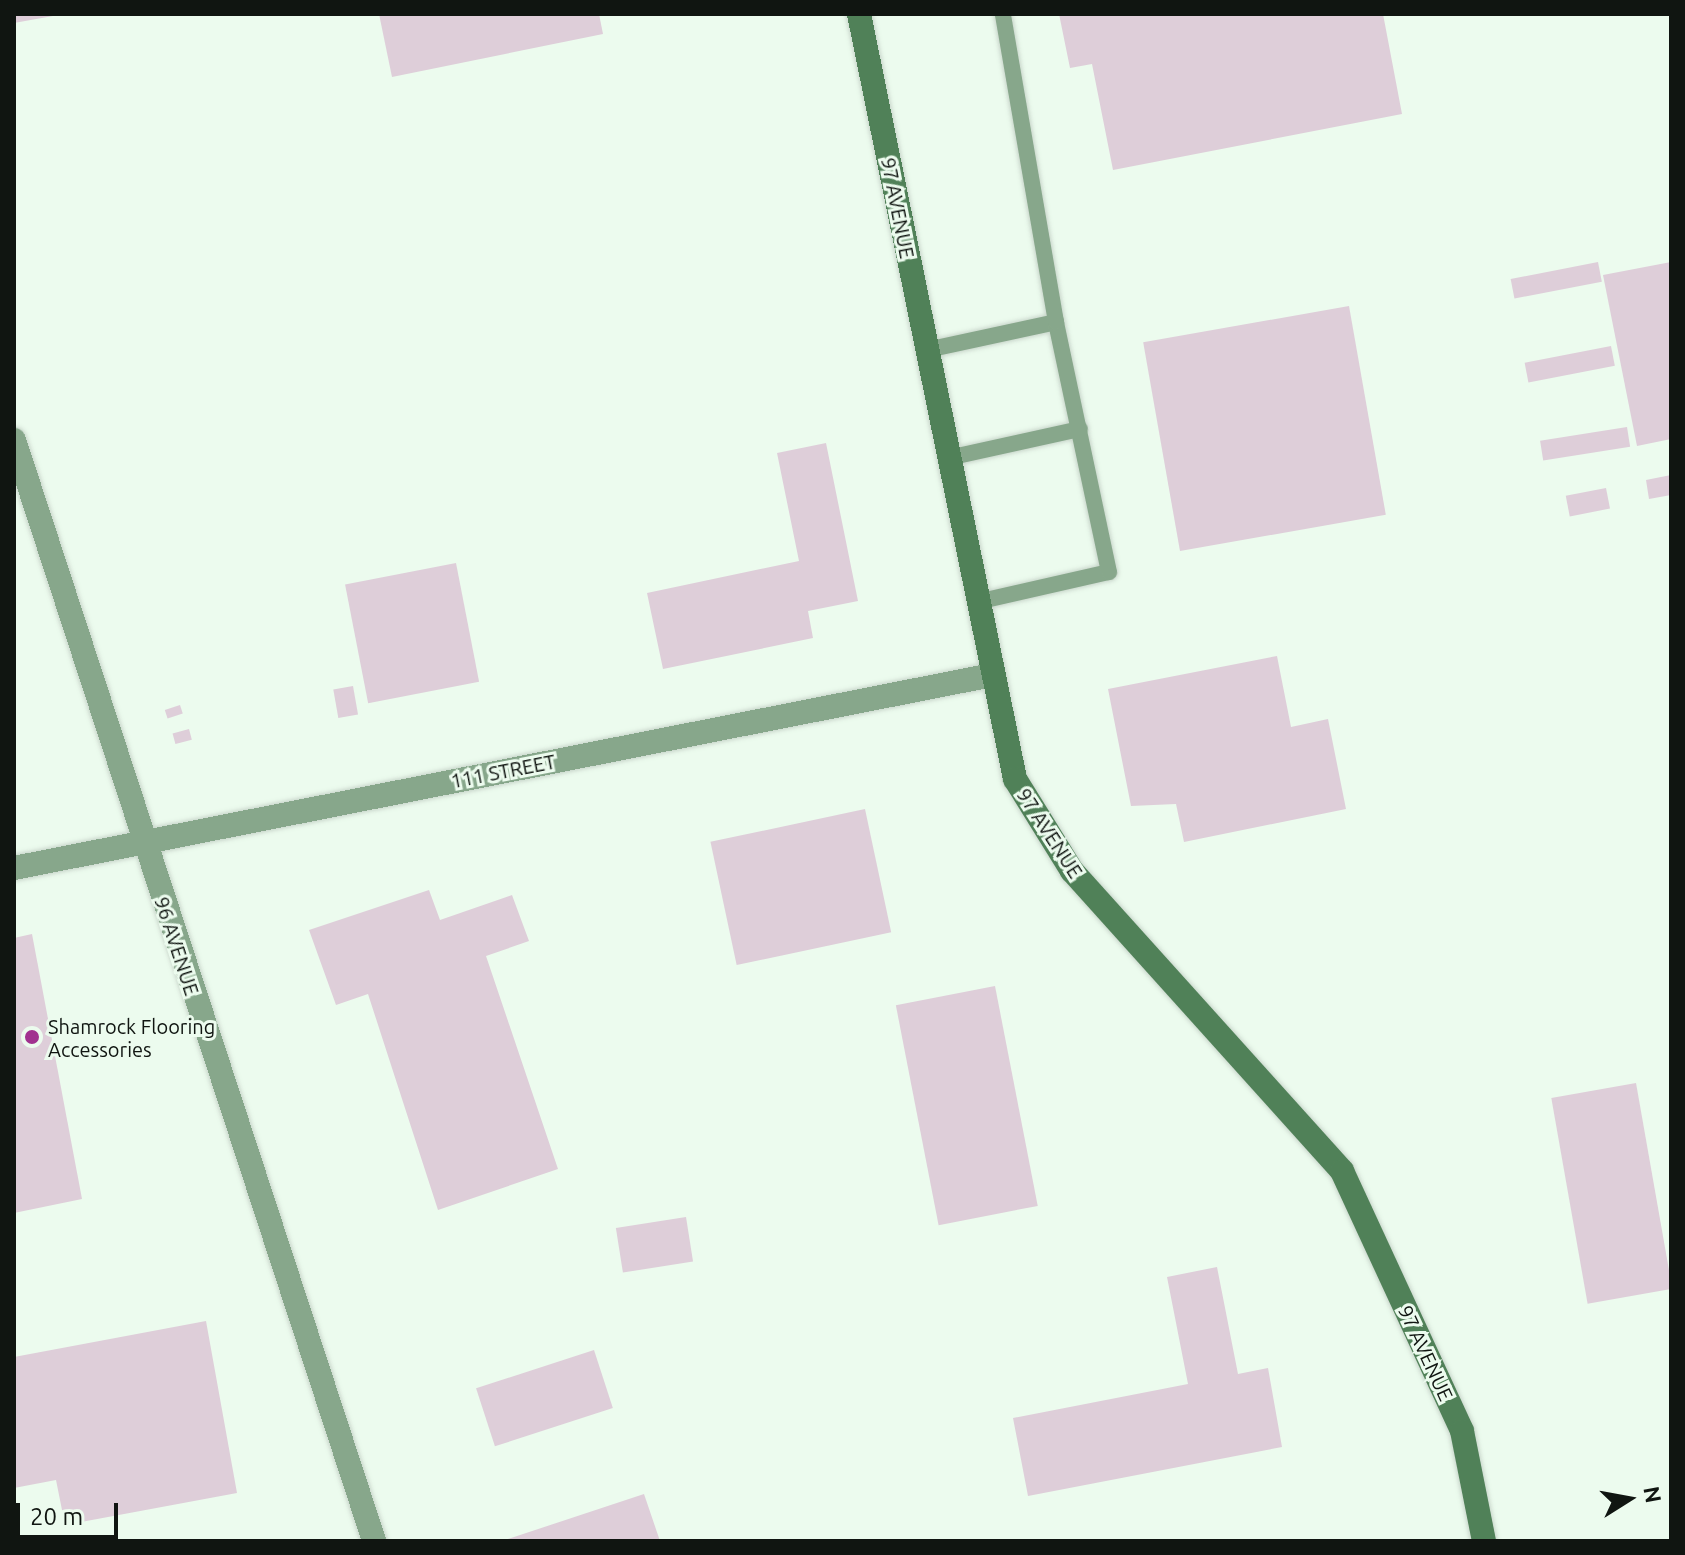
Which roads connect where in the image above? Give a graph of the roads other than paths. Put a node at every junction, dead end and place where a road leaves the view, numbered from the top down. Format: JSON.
{"nodes":[{"id":1,"x":859,"y":14,"type":"edge"},
{"id":2,"x":1003,"y":14,"type":"edge"},
{"id":3,"x":1056,"y":322,"type":"junction"},
{"id":4,"x":927,"y":350,"type":"junction"},
{"id":5,"x":1080,"y":429,"type":"junction"},
{"id":6,"x":14,"y":440,"type":"edge"},
{"id":7,"x":948,"y":458,"type":"junction"},
{"id":8,"x":977,"y":602,"type":"junction"},
{"id":9,"x":992,"y":675,"type":"junction"},
{"id":10,"x":142,"y":843,"type":"junction"},
{"id":11,"x":14,"y":868,"type":"edge"},
{"id":12,"x":374,"y":1541,"type":"edge"},
{"id":13,"x":1484,"y":1541,"type":"edge"}],
"edges":[{"from":1,"to":4,"type":"street","name":"97 AVENUE"},
{"from":2,"to":3,"type":"lane"},
{"from":3,"to":4,"type":"lane"},
{"from":3,"to":5,"type":"lane"},
{"from":4,"to":7,"type":"street","name":"97 AVENUE"},
{"from":5,"to":7,"type":"lane"},
{"from":5,"to":8,"type":"lane"},
{"from":6,"to":10,"type":"street","name":"96 AVENUE"},
{"from":7,"to":8,"type":"street","name":"97 AVENUE"},
{"from":8,"to":9,"type":"street","name":"97 AVENUE"},
{"from":9,"to":10,"type":"street","name":"111 STREET"},
{"from":9,"to":13,"type":"street","name":"97 AVENUE"},
{"from":10,"to":11,"type":"street","name":"111 STREET"},
{"from":10,"to":12,"type":"street","name":"96 AVENUE"}]}
